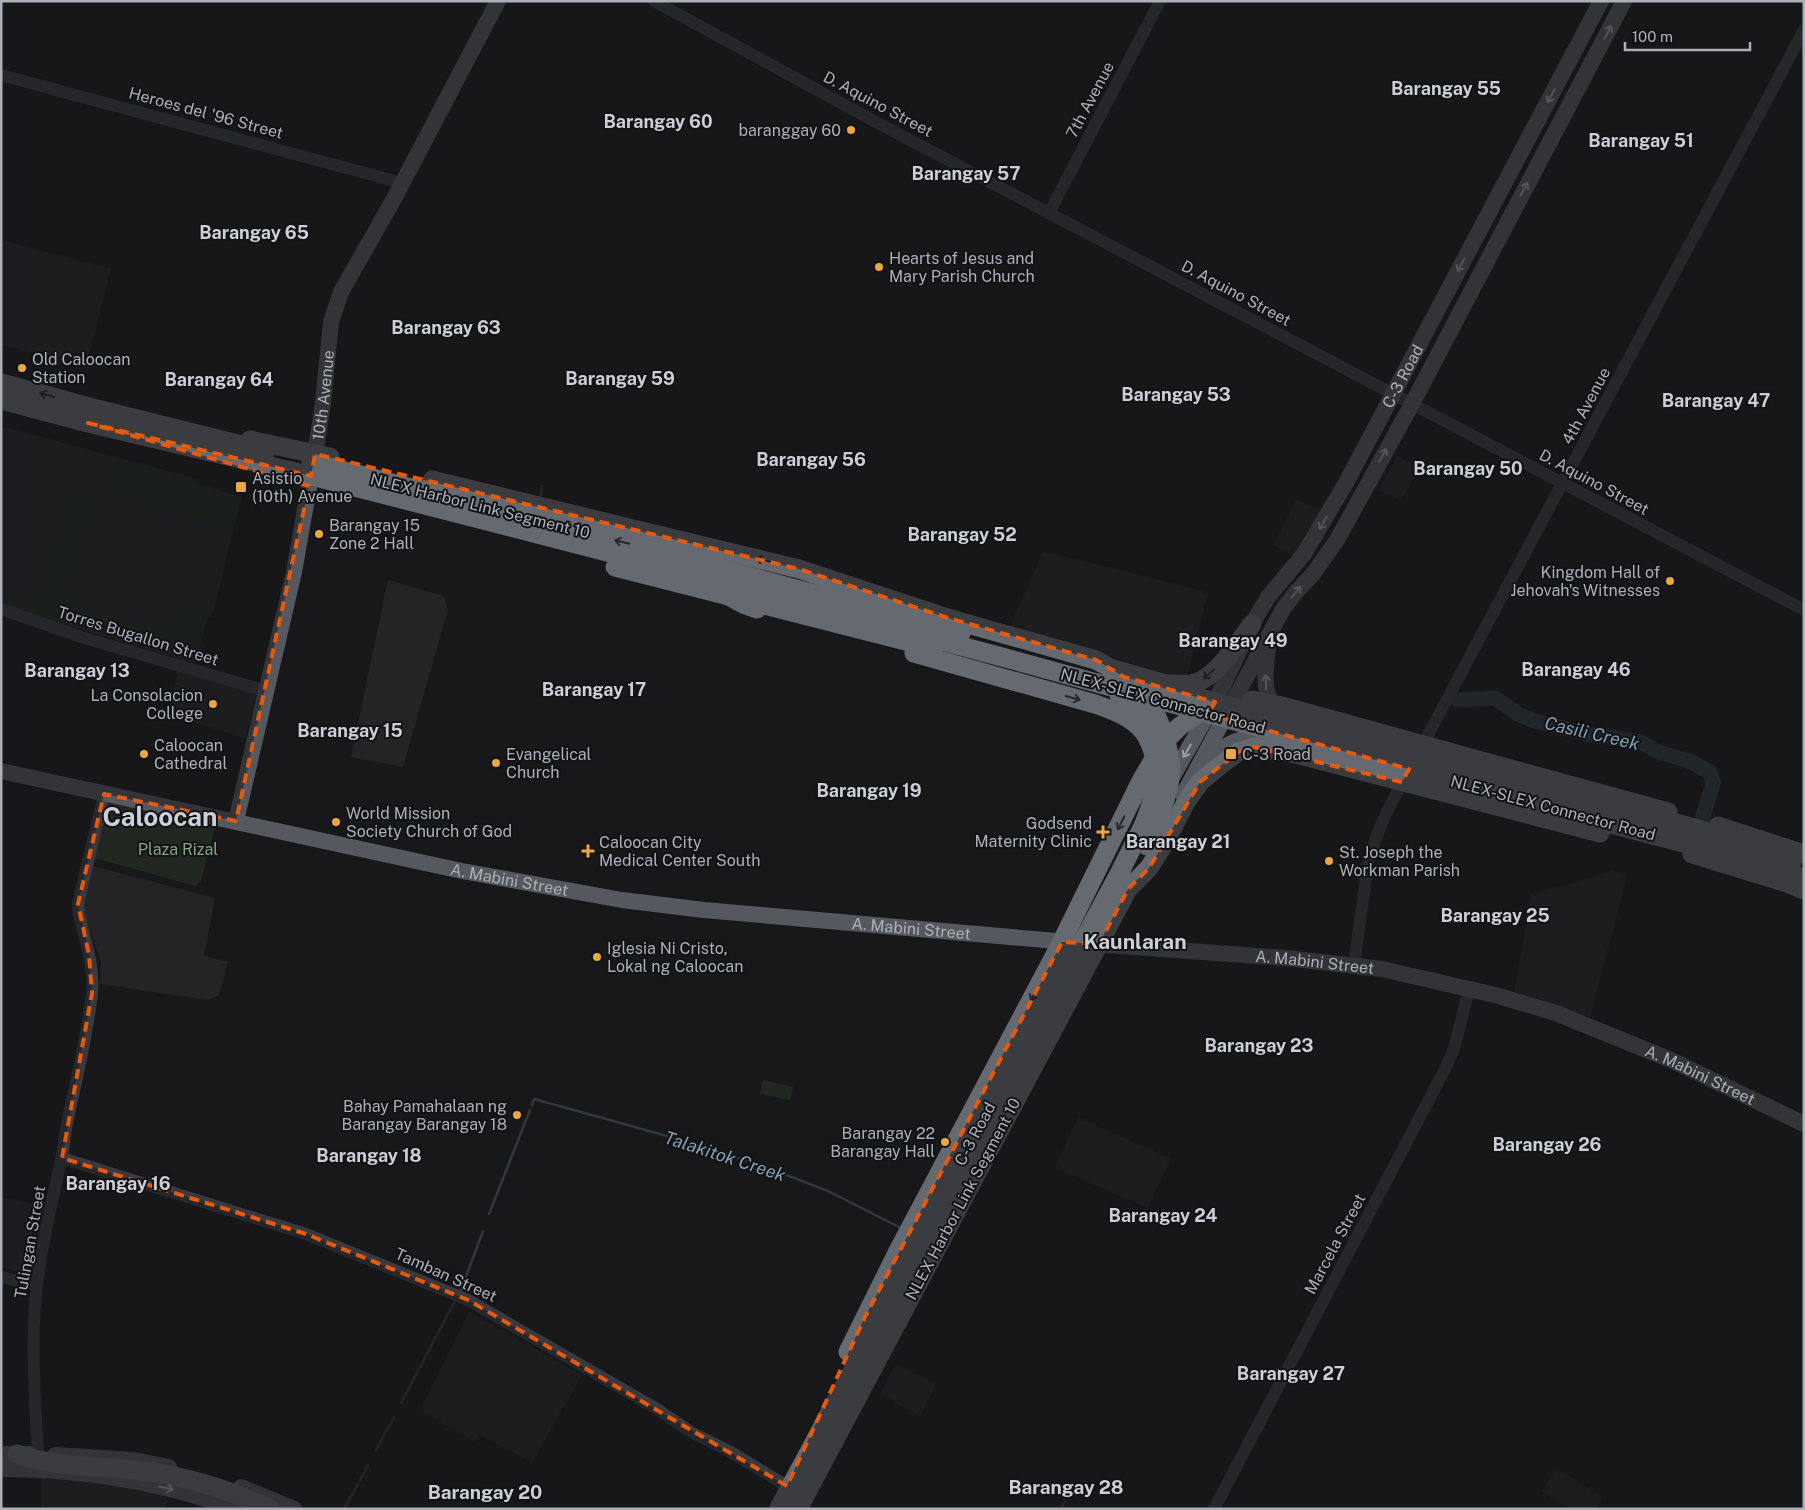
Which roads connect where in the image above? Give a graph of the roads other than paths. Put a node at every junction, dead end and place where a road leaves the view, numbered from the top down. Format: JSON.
{"nodes":[{"id":1,"x":498,"y":1,"type":"edge"},
{"id":2,"x":654,"y":1,"type":"edge"},
{"id":3,"x":1160,"y":1,"type":"edge"},
{"id":4,"x":1601,"y":1,"type":"edge"},
{"id":5,"x":1624,"y":1,"type":"edge"},
{"id":6,"x":1804,"y":30,"type":"edge"},
{"id":7,"x":1,"y":75,"type":"edge"},
{"id":8,"x":402,"y":183,"type":"junction"},
{"id":9,"x":1049,"y":213,"type":"junction"},
{"id":10,"x":1,"y":383,"type":"edge"},
{"id":11,"x":1393,"y":394,"type":"junction"},
{"id":12,"x":1,"y":400,"type":"edge"},
{"id":13,"x":1412,"y":404,"type":"junction"},
{"id":14,"x":91,"y":416,"type":"junction"},
{"id":15,"x":1563,"y":484,"type":"junction"},
{"id":16,"x":667,"y":561,"type":"junction"},
{"id":17,"x":1,"y":610,"type":"edge"},
{"id":18,"x":1804,"y":610,"type":"edge"},
{"id":19,"x":1261,"y":628,"type":"junction"},
{"id":20,"x":1031,"y":646,"type":"junction"},
{"id":21,"x":1234,"y":663,"type":"junction"},
{"id":22,"x":1024,"y":671,"type":"junction"},
{"id":23,"x":1249,"y":671,"type":"junction"},
{"id":24,"x":1167,"y":684,"type":"junction"},
{"id":25,"x":266,"y":691,"type":"junction"},
{"id":26,"x":1119,"y":695,"type":"junction"},
{"id":27,"x":1224,"y":700,"type":"junction"},
{"id":28,"x":1293,"y":717,"type":"junction"},
{"id":29,"x":1214,"y":721,"type":"junction"},
{"id":30,"x":1272,"y":736,"type":"junction"},
{"id":31,"x":1418,"y":753,"type":"junction"},
{"id":32,"x":1,"y":770,"type":"edge"},
{"id":33,"x":1407,"y":774,"type":"junction"},
{"id":34,"x":1186,"y":790,"type":"junction"},
{"id":35,"x":104,"y":794,"type":"junction"},
{"id":36,"x":236,"y":821,"type":"junction"},
{"id":37,"x":1146,"y":822,"type":"junction"},
{"id":38,"x":1804,"y":854,"type":"edge"},
{"id":39,"x":1804,"y":858,"type":"edge"},
{"id":40,"x":1804,"y":866,"type":"edge"},
{"id":41,"x":1804,"y":878,"type":"edge"},
{"id":42,"x":1128,"y":889,"type":"junction"},
{"id":43,"x":1804,"y":889,"type":"edge"},
{"id":44,"x":1078,"y":943,"type":"junction"},
{"id":45,"x":1103,"y":944,"type":"junction"},
{"id":46,"x":1354,"y":965,"type":"junction"},
{"id":47,"x":1469,"y":989,"type":"junction"},
{"id":48,"x":1804,"y":1124,"type":"edge"},
{"id":49,"x":989,"y":1150,"type":"junction"},
{"id":50,"x":62,"y":1158,"type":"junction"},
{"id":51,"x":1,"y":1277,"type":"edge"},
{"id":52,"x":37,"y":1286,"type":"junction"},
{"id":53,"x":900,"y":1345,"type":"dead end"},
{"id":54,"x":9,"y":1454,"type":"edge"},
{"id":55,"x":38,"y":1454,"type":"junction"},
{"id":56,"x":1,"y":1469,"type":"edge"},
{"id":57,"x":788,"y":1486,"type":"junction"},
{"id":58,"x":801,"y":1508,"type":"edge"},
{"id":59,"x":236,"y":1509,"type":"edge"},
{"id":60,"x":270,"y":1509,"type":"edge"},
{"id":61,"x":294,"y":1509,"type":"edge"},
{"id":62,"x":778,"y":1509,"type":"edge"},
{"id":63,"x":1214,"y":1509,"type":"edge"}],
"edges":[{"from":1,"to":8,"type":"main road","name":"10th Avenue"},
{"from":2,"to":9,"type":"street","name":"D. Aquino Street"},
{"from":3,"to":9,"type":"street","name":"7th Avenue"},
{"from":4,"to":11,"type":"main road","name":"C-3 Road","one_way":true},
{"from":13,"to":5,"type":"main road","name":"C-3 Road","one_way":true},
{"from":6,"to":15,"type":"street","name":"4th Avenue"},
{"from":7,"to":8,"type":"street","name":"Heroes del '96 Street"},
{"from":8,"to":25,"type":"main road","name":"10th Avenue"},
{"from":9,"to":11,"type":"street","name":"D. Aquino Street"},
{"from":14,"to":10,"type":"highway","name":"NLEX Harbor Link Segment 10","one_way":true},
{"from":11,"to":13,"type":"street","name":"D. Aquino Street"},
{"from":11,"to":19,"type":"main road","name":"C-3 Road","one_way":true},
{"from":12,"to":14,"type":"highway","name":"NLEX Harbor Link Segment 10"},
{"from":13,"to":15,"type":"street","name":"D. Aquino Street"},
{"from":19,"to":13,"type":"main road","name":"C-3 Road","one_way":true},
{"from":14,"to":16,"type":"highway","name":"NLEX Harbor Link Segment 10","bridge":true},
{"from":20,"to":14,"type":"highway","one_way":true,"bridge":true},
{"from":14,"to":22,"type":"highway"},
{"from":15,"to":18,"type":"street","name":"D. Aquino Street"},
{"from":15,"to":31,"type":"street","name":"4th Avenue"},
{"from":16,"to":40,"type":"highway","name":"NLEX-SLEX Connector Road","bridge":true},
{"from":16,"to":41,"type":"highway","name":"NLEX-SLEX Connector Road","bridge":true},
{"from":16,"to":42,"type":"highway","bridge":true},
{"from":16,"to":62,"type":"highway","name":"NLEX Harbor Link Segment 10","one_way":true,"bridge":true},
{"from":17,"to":25,"type":"street","name":"Torres Bugallon Street"},
{"from":19,"to":21,"type":"main road","name":"C-3 Road"},
{"from":19,"to":23,"type":"main road","name":"C-3 Road"},
{"from":19,"to":24,"type":"highway","one_way":true},
{"from":28,"to":19,"type":"main road","one_way":true},
{"from":20,"to":22,"type":"highway"},
{"from":20,"to":24,"type":"highway"},
{"from":21,"to":23,"type":"main road"},
{"from":21,"to":27,"type":"main road","name":"C-3 Road"},
{"from":22,"to":26,"type":"highway"},
{"from":23,"to":27,"type":"main road","name":"C-3 Road"},
{"from":24,"to":27,"type":"highway"},
{"from":25,"to":36,"type":"main road","name":"10th Avenue"},
{"from":26,"to":29,"type":"highway"},
{"from":26,"to":37,"type":"highway"},
{"from":27,"to":28,"type":"main road"},
{"from":27,"to":29,"type":"main road","name":"C-3 Road"},
{"from":28,"to":31,"type":"main road"},
{"from":29,"to":30,"type":"main road"},
{"from":29,"to":34,"type":"main road","name":"C-3 Road"},
{"from":29,"to":37,"type":"main road","name":"C-3 Road","one_way":true},
{"from":30,"to":33,"type":"main road"},
{"from":30,"to":34,"type":"main road"},
{"from":31,"to":33,"type":"street","name":"4th Avenue"},
{"from":31,"to":39,"type":"highway"},
{"from":32,"to":35,"type":"main road","name":"A. Mabini Street"},
{"from":33,"to":43,"type":"highway"},
{"from":33,"to":46,"type":"street","name":"4th Avenue"},
{"from":34,"to":45,"type":"main road","name":"C-3 Road"},
{"from":35,"to":36,"type":"main road","name":"A. Mabini Street"},
{"from":35,"to":50,"type":"street","name":"Tulingan Street"},
{"from":36,"to":44,"type":"main road","name":"A. Mabini Street"},
{"from":37,"to":44,"type":"main road","name":"C-3 Road"},
{"from":38,"to":62,"type":"highway","one_way":true,"bridge":true},
{"from":42,"to":43,"type":"highway","bridge":true},
{"from":42,"to":49,"type":"highway","name":"NLEX Harbor Link Segment 10","bridge":true},
{"from":44,"to":45,"type":"main road","name":"A. Mabini Street"},
{"from":44,"to":57,"type":"main road","name":"C-3 Road"},
{"from":45,"to":46,"type":"main road","name":"A. Mabini Street"},
{"from":45,"to":58,"type":"main road","name":"C-3 Road"},
{"from":46,"to":47,"type":"main road","name":"A. Mabini Street"},
{"from":47,"to":48,"type":"main road","name":"A. Mabini Street"},
{"from":47,"to":63,"type":"street","name":"Marcela Street"},
{"from":49,"to":53,"type":"highway","bridge":true},
{"from":49,"to":58,"type":"highway","name":"NLEX Harbor Link Segment 10","bridge":true},
{"from":50,"to":52,"type":"street","name":"Tulingan Street"},
{"from":50,"to":57,"type":"street","name":"Tamban Street"},
{"from":51,"to":52,"type":"street"},
{"from":52,"to":55,"type":"street","name":"Tulingan Street"},
{"from":54,"to":55,"type":"main road"},
{"from":54,"to":60,"type":"highway"},
{"from":55,"to":61,"type":"main road"},
{"from":56,"to":59,"type":"main road","one_way":true},
{"from":57,"to":62,"type":"main road","name":"C-3 Road"}]}
